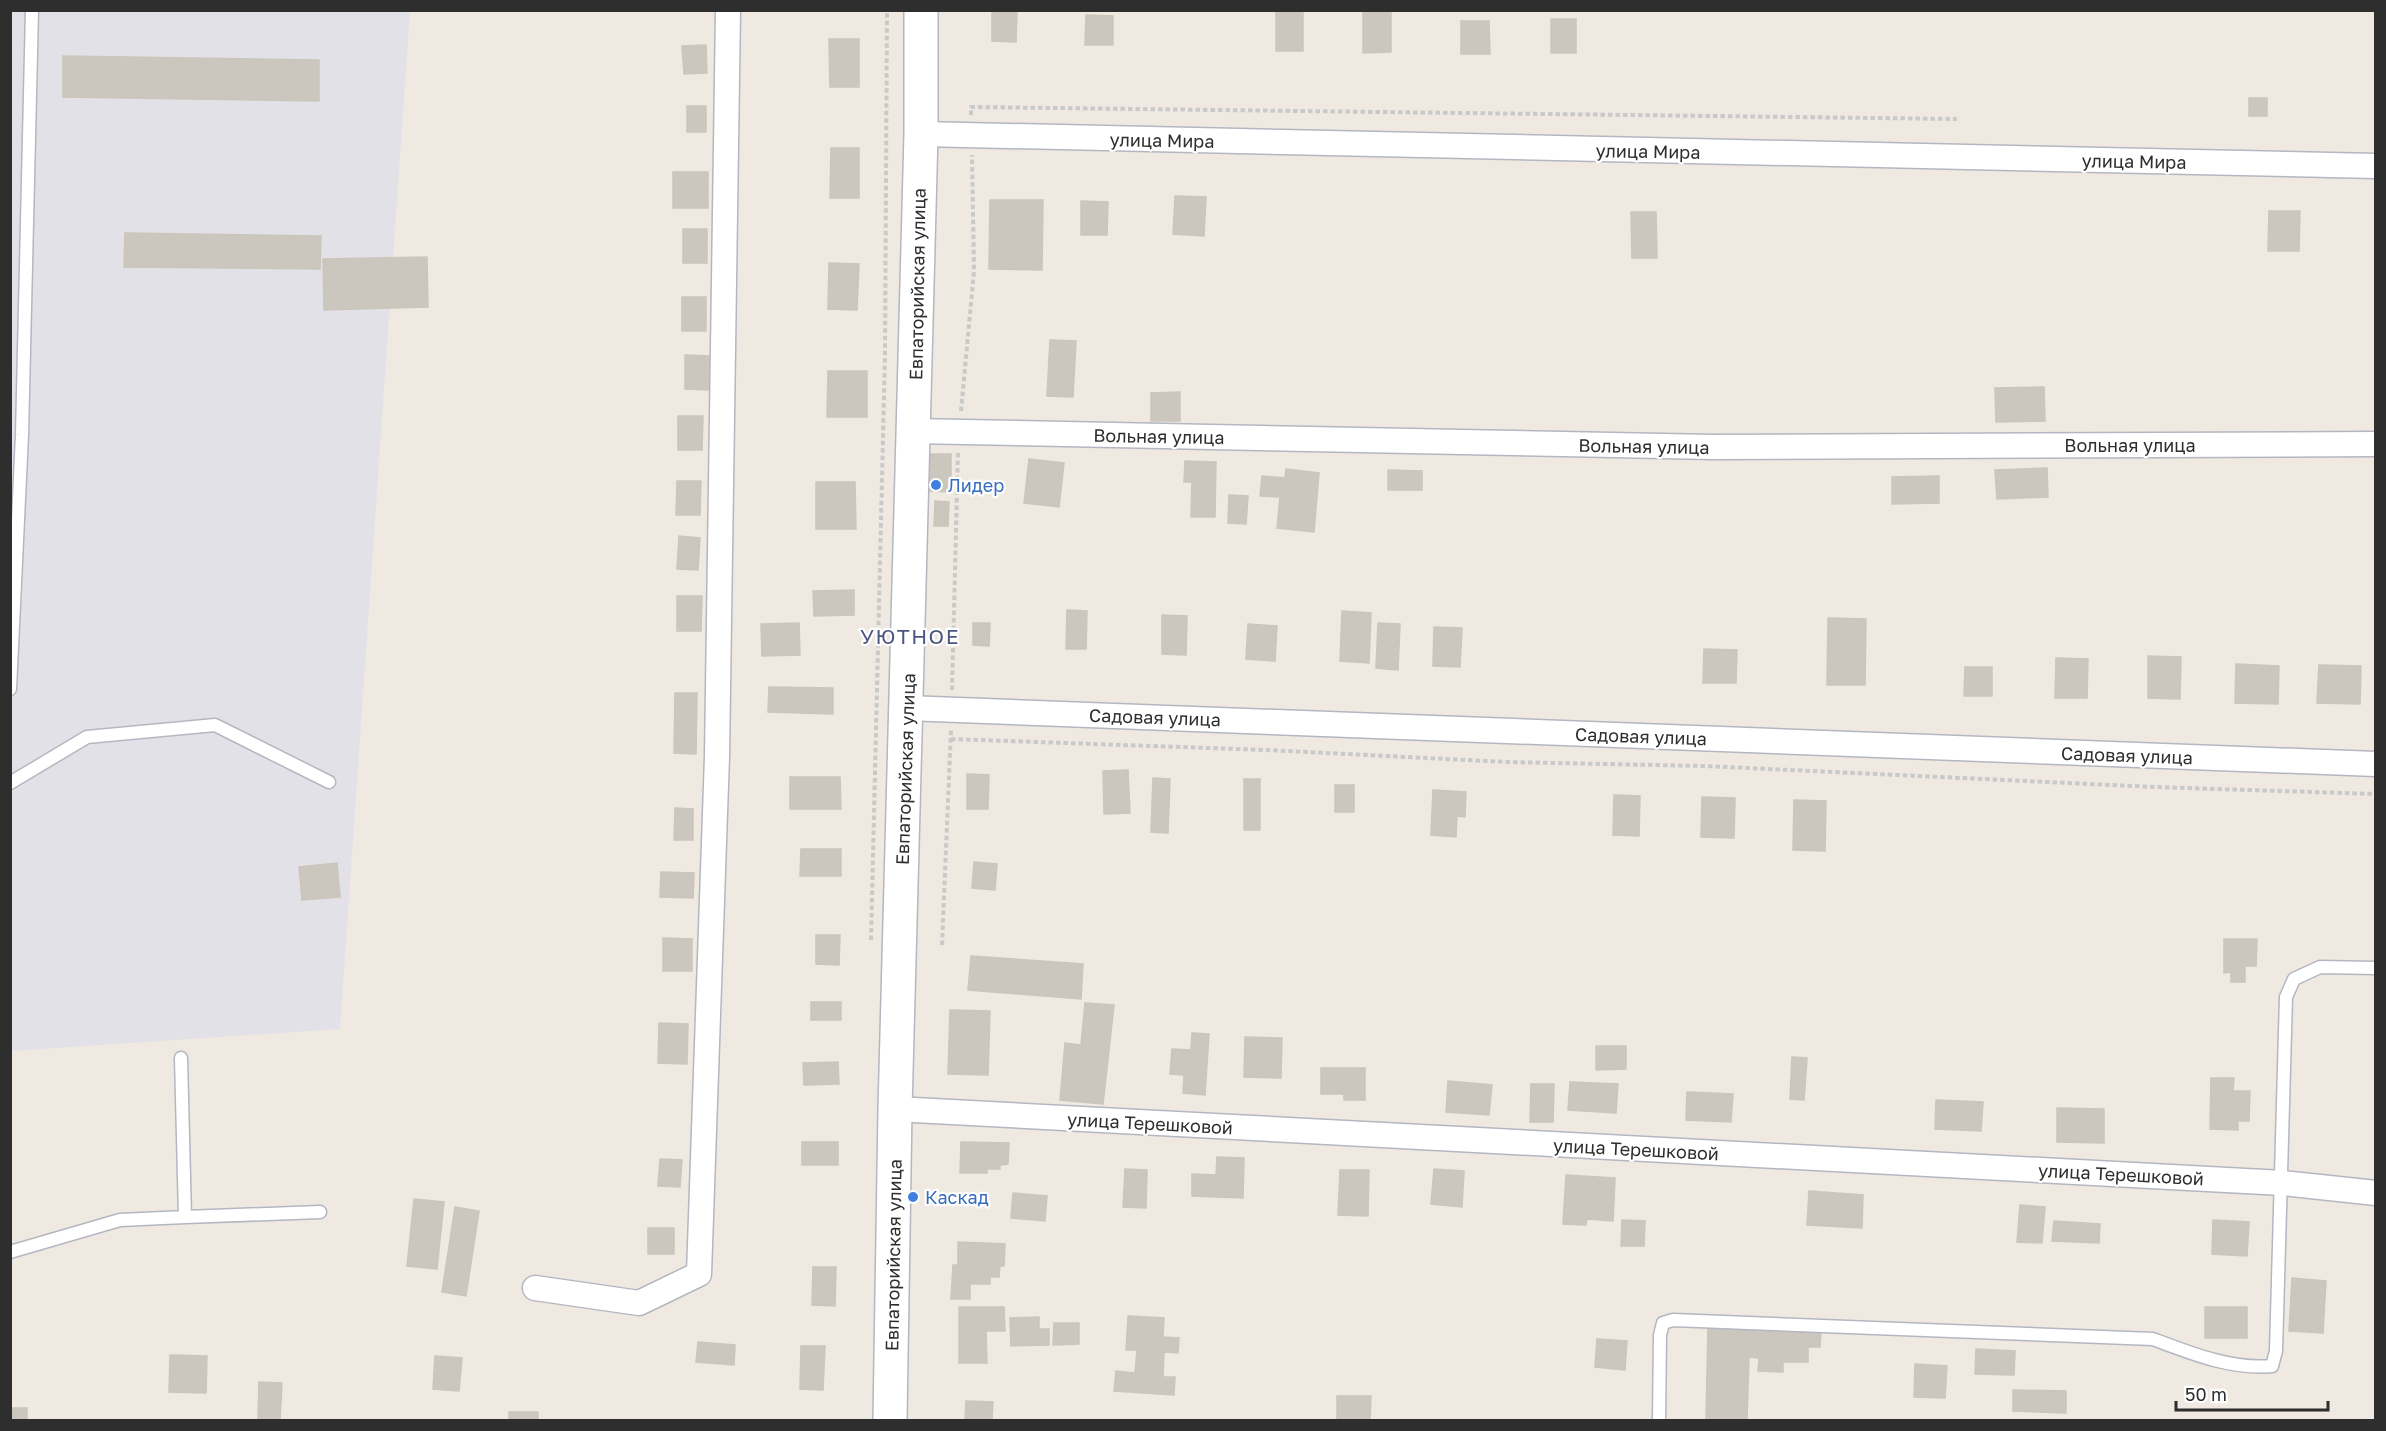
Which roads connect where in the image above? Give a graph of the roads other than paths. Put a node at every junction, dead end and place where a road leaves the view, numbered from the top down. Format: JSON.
{"nodes":[{"id":1,"x":32,"y":10,"type":"edge"},
{"id":2,"x":728,"y":10,"type":"edge"},
{"id":3,"x":921,"y":10,"type":"edge"},
{"id":4,"x":921,"y":134,"type":"junction"},
{"id":5,"x":2376,"y":166,"type":"edge"},
{"id":6,"x":914,"y":430,"type":"junction"},
{"id":7,"x":2376,"y":444,"type":"edge"},
{"id":8,"x":10,"y":689,"type":"edge"},
{"id":9,"x":906,"y":708,"type":"junction"},
{"id":10,"x":2376,"y":764,"type":"edge"},
{"id":11,"x":329,"y":782,"type":"dead end"},
{"id":12,"x":10,"y":783,"type":"edge"},
{"id":13,"x":2376,"y":968,"type":"edge"},
{"id":14,"x":181,"y":1058,"type":"dead end"},
{"id":15,"x":896,"y":1109,"type":"junction"},
{"id":16,"x":2283,"y":1183,"type":"junction"},
{"id":17,"x":2376,"y":1194,"type":"edge"},
{"id":18,"x":320,"y":1212,"type":"dead end"},
{"id":19,"x":185,"y":1217,"type":"junction"},
{"id":20,"x":10,"y":1252,"type":"edge"},
{"id":21,"x":535,"y":1288,"type":"dead end"},
{"id":22,"x":890,"y":1420,"type":"edge"},
{"id":23,"x":1659,"y":1420,"type":"edge"}],
"edges":[{"from":1,"to":8,"type":"lane"},
{"from":2,"to":21,"type":"street"},
{"from":3,"to":4,"type":"main road","name":"Евпаторийская улица"},
{"from":4,"to":5,"type":"street","name":"улица Мира"},
{"from":4,"to":6,"type":"main road","name":"Евпаторийская улица"},
{"from":6,"to":7,"type":"street","name":"Вольная улица"},
{"from":6,"to":9,"type":"main road","name":"Евпаторийская улица"},
{"from":9,"to":10,"type":"street","name":"Садовая улица"},
{"from":9,"to":15,"type":"main road","name":"Евпаторийская улица"},
{"from":11,"to":12,"type":"lane"},
{"from":13,"to":16,"type":"lane"},
{"from":14,"to":19,"type":"lane"},
{"from":15,"to":16,"type":"street","name":"улица Терешковой"},
{"from":15,"to":22,"type":"main road","name":"Евпаторийская улица"},
{"from":16,"to":17,"type":"street","name":"улица Терешковой"},
{"from":16,"to":23,"type":"lane"},
{"from":18,"to":19,"type":"lane"},
{"from":19,"to":20,"type":"lane"}]}
